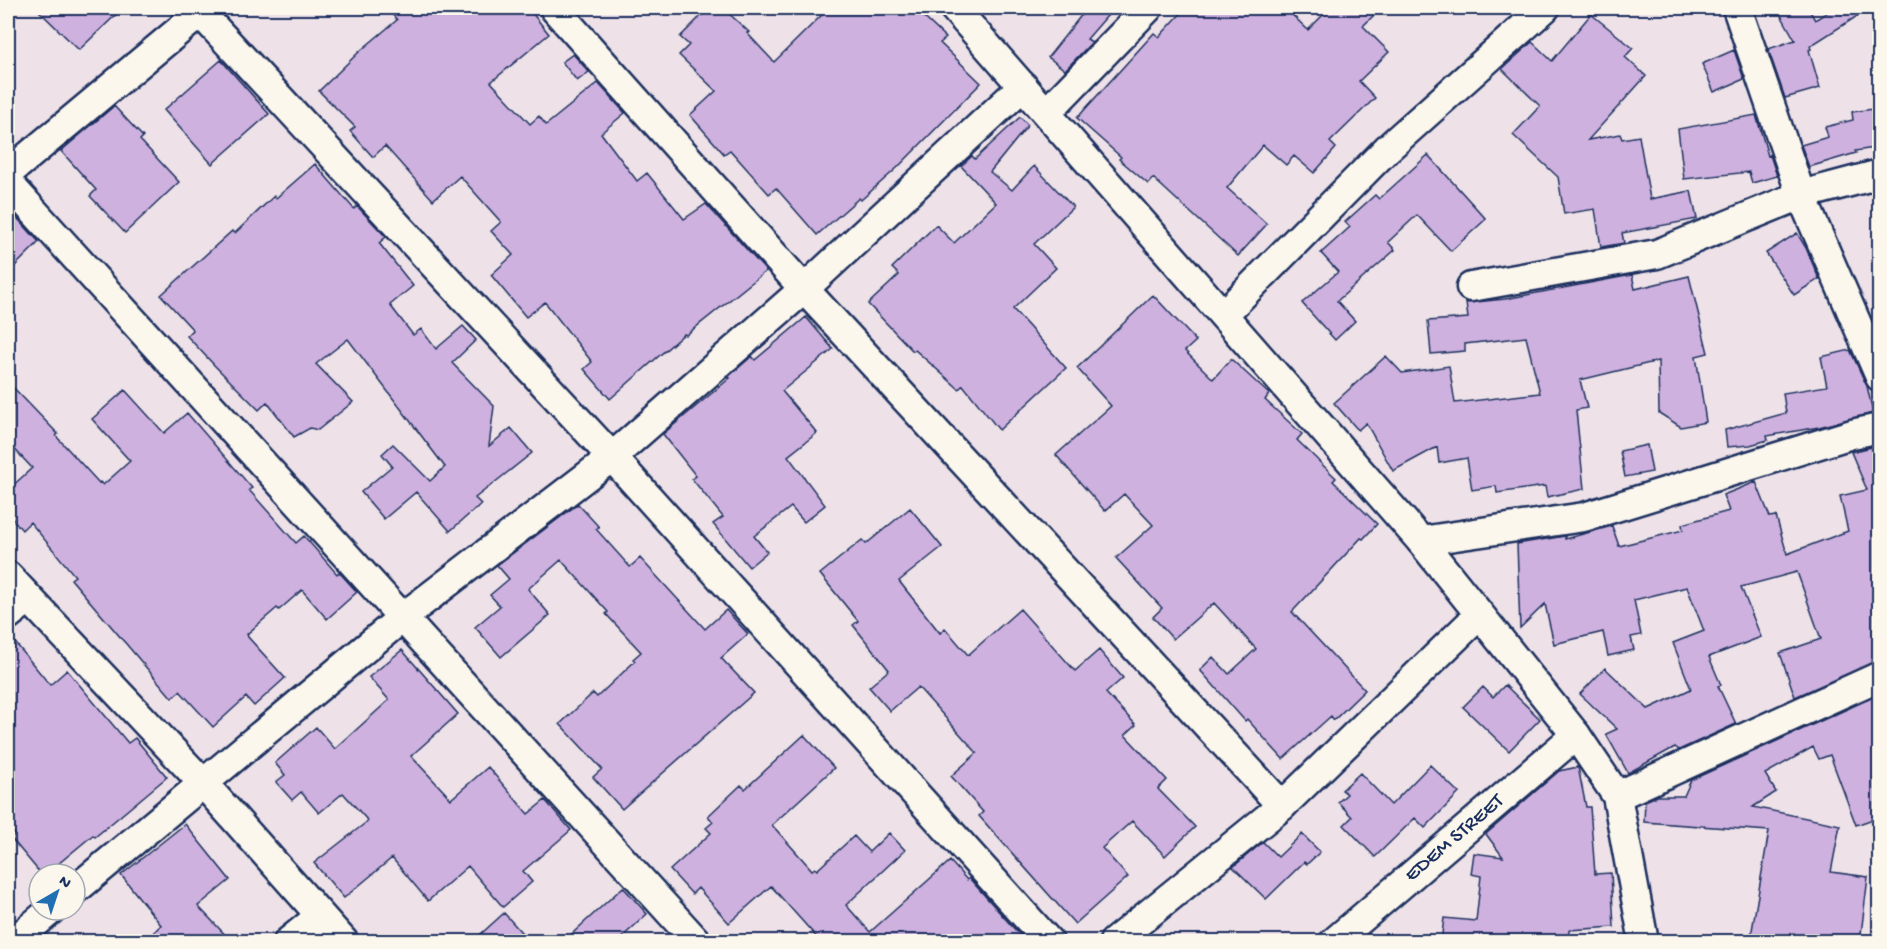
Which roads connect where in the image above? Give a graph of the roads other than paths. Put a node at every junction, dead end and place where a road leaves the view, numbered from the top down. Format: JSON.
{"nodes":[{"id":1,"x":554,"y":8,"type":"edge"},
{"id":2,"x":954,"y":8,"type":"edge"},
{"id":3,"x":1148,"y":8,"type":"edge"},
{"id":4,"x":1545,"y":8,"type":"edge"},
{"id":5,"x":1737,"y":8,"type":"edge"},
{"id":6,"x":200,"y":9,"type":"edge"},
{"id":7,"x":1023,"y":86,"type":"junction"},
{"id":8,"x":1047,"y":112,"type":"junction"},
{"id":9,"x":8,"y":173,"type":"edge"},
{"id":10,"x":1880,"y":174,"type":"edge"},
{"id":11,"x":8,"y":183,"type":"edge"},
{"id":12,"x":1800,"y":195,"type":"junction"},
{"id":13,"x":1471,"y":287,"type":"dead end"},
{"id":14,"x":804,"y":289,"type":"junction"},
{"id":15,"x":1224,"y":314,"type":"junction"},
{"id":16,"x":1880,"y":376,"type":"edge"},
{"id":17,"x":1880,"y":428,"type":"edge"},
{"id":18,"x":612,"y":457,"type":"junction"},
{"id":19,"x":1421,"y":540,"type":"junction"},
{"id":20,"x":8,"y":576,"type":"edge"},
{"id":21,"x":18,"y":607,"type":"edge"},
{"id":22,"x":1479,"y":615,"type":"junction"},
{"id":23,"x":403,"y":617,"type":"junction"},
{"id":24,"x":1880,"y":676,"type":"edge"},
{"id":25,"x":1576,"y":735,"type":"junction"},
{"id":26,"x":203,"y":783,"type":"junction"},
{"id":27,"x":1617,"y":796,"type":"junction"},
{"id":28,"x":1282,"y":806,"type":"junction"},
{"id":29,"x":87,"y":880,"type":"edge"},
{"id":30,"x":320,"y":916,"type":"junction"},
{"id":31,"x":37,"y":922,"type":"edge"},
{"id":32,"x":13,"y":942,"type":"edge"},
{"id":33,"x":288,"y":942,"type":"edge"},
{"id":34,"x":344,"y":942,"type":"edge"},
{"id":35,"x":698,"y":942,"type":"edge"},
{"id":36,"x":1049,"y":942,"type":"edge"},
{"id":37,"x":1114,"y":942,"type":"edge"},
{"id":38,"x":1334,"y":942,"type":"edge"},
{"id":39,"x":1644,"y":942,"type":"edge"}],
"edges":[{"from":1,"to":14,"type":"street"},
{"from":2,"to":7,"type":"street"},
{"from":3,"to":8,"type":"street"},
{"from":4,"to":15,"type":"street"},
{"from":5,"to":12,"type":"street"},
{"from":6,"to":9,"type":"street"},
{"from":6,"to":18,"type":"street"},
{"from":7,"to":8,"type":"street"},
{"from":7,"to":14,"type":"street"},
{"from":8,"to":15,"type":"street"},
{"from":10,"to":12,"type":"street"},
{"from":11,"to":23,"type":"street"},
{"from":12,"to":13,"type":"street"},
{"from":12,"to":16,"type":"street"},
{"from":14,"to":18,"type":"street"},
{"from":14,"to":28,"type":"street"},
{"from":15,"to":19,"type":"street"},
{"from":17,"to":19,"type":"street"},
{"from":18,"to":23,"type":"street"},
{"from":18,"to":36,"type":"street"},
{"from":19,"to":22,"type":"street"},
{"from":20,"to":21,"type":"street"},
{"from":21,"to":26,"type":"street"},
{"from":22,"to":25,"type":"street"},
{"from":22,"to":28,"type":"street"},
{"from":23,"to":26,"type":"street"},
{"from":23,"to":35,"type":"street"},
{"from":24,"to":27,"type":"street"},
{"from":25,"to":27,"type":"street"},
{"from":25,"to":38,"type":"street","name":"EDEM STREET"},
{"from":26,"to":29,"type":"street"},
{"from":26,"to":30,"type":"street"},
{"from":27,"to":39,"type":"street"},
{"from":28,"to":37,"type":"street"},
{"from":30,"to":33,"type":"street"},
{"from":30,"to":34,"type":"street"},
{"from":31,"to":32,"type":"street"}]}
